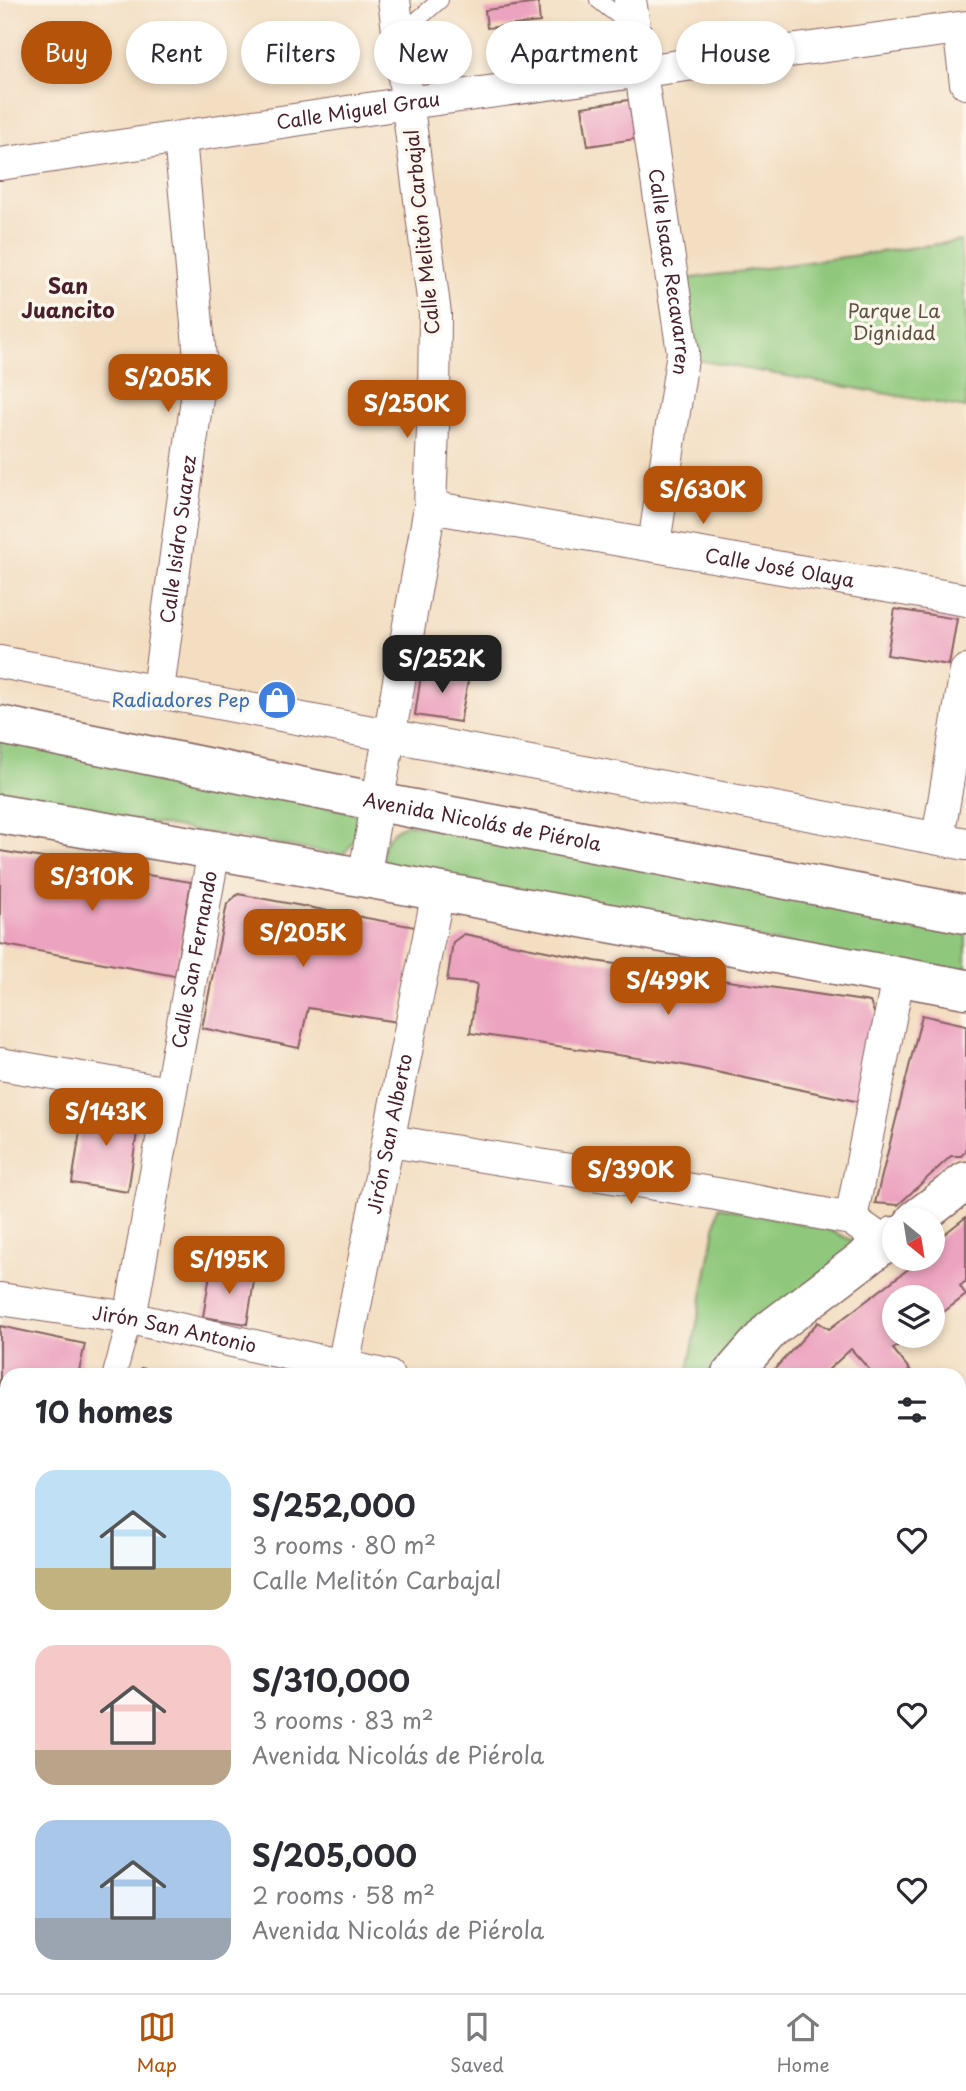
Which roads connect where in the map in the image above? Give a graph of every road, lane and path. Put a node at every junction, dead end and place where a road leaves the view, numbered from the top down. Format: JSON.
{"nodes":[{"id":1,"x":394,"y":0,"type":"edge"},
{"id":2,"x":440,"y":0,"type":"edge"},
{"id":3,"x":598,"y":0,"type":"edge"},
{"id":4,"x":632,"y":15,"type":"edge"},
{"id":5,"x":397,"y":21,"type":"edge"},
{"id":6,"x":416,"y":21,"type":"edge"},
{"id":7,"x":963,"y":28,"type":"edge"},
{"id":8,"x":662,"y":69,"type":"edge"},
{"id":9,"x":966,"y":83,"type":"edge"},
{"id":10,"x":405,"y":84,"type":"edge"},
{"id":11,"x":550,"y":84,"type":"edge"},
{"id":12,"x":642,"y":84,"type":"edge"},
{"id":13,"x":408,"y":103,"type":"junction"},
{"id":14,"x":180,"y":138,"type":"junction"},
{"id":15,"x":0,"y":164,"type":"edge"},
{"id":16,"x":430,"y":507,"type":"junction"},
{"id":17,"x":654,"y":544,"type":"junction"},
{"id":18,"x":966,"y":600,"type":"edge"},
{"id":19,"x":0,"y":662,"type":"edge"},
{"id":20,"x":966,"y":671,"type":"edge"},
{"id":21,"x":158,"y":690,"type":"junction"},
{"id":22,"x":0,"y":725,"type":"edge"},
{"id":23,"x":391,"y":733,"type":"junction"},
{"id":24,"x":378,"y":802,"type":"junction"},
{"id":25,"x":0,"y":814,"type":"edge"},
{"id":26,"x":952,"y":841,"type":"edge"},
{"id":27,"x":214,"y":850,"type":"junction"},
{"id":28,"x":364,"y":878,"type":"junction"},
{"id":29,"x":438,"y":892,"type":"junction"},
{"id":30,"x":966,"y":914,"type":"edge"},
{"id":31,"x":898,"y":976,"type":"junction"},
{"id":32,"x":966,"y":989,"type":"edge"},
{"id":33,"x":0,"y":1064,"type":"edge"},
{"id":34,"x":169,"y":1093,"type":"junction"},
{"id":35,"x":390,"y":1141,"type":"junction"},
{"id":36,"x":966,"y":1181,"type":"edge"},
{"id":37,"x":931,"y":1208,"type":"edge"},
{"id":38,"x":851,"y":1219,"type":"junction"},
{"id":39,"x":882,"y":1235,"type":"edge"},
{"id":40,"x":882,"y":1245,"type":"edge"},
{"id":41,"x":0,"y":1299,"type":"edge"},
{"id":42,"x":130,"y":1318,"type":"junction"},
{"id":43,"x":116,"y":1368,"type":"edge"},
{"id":44,"x":330,"y":1368,"type":"edge"},
{"id":45,"x":343,"y":1368,"type":"edge"},
{"id":46,"x":737,"y":1368,"type":"edge"}],
"edges":[{"from":1,"to":5,"type":"street","name":"Calle Melitón Carbajal"},
{"from":2,"to":6,"type":"lane"},
{"from":3,"to":4,"type":"lane"},
{"from":7,"to":8,"type":"street","name":"Calle Miguel Grau"},
{"from":7,"to":9,"type":"street"},
{"from":10,"to":13,"type":"street","name":"Calle Melitón Carbajal"},
{"from":11,"to":13,"type":"street","name":"Calle Miguel Grau"},
{"from":12,"to":17,"type":"street","name":"Calle Isaac Recavarren"},
{"from":13,"to":14,"type":"street","name":"Calle Miguel Grau"},
{"from":13,"to":16,"type":"street","name":"Calle Melitón Carbajal"},
{"from":14,"to":15,"type":"street","name":"Calle Miguel Grau"},
{"from":14,"to":21,"type":"street","name":"Calle Isidro Suarez"},
{"from":16,"to":17,"type":"street","name":"Calle José Olaya"},
{"from":16,"to":23,"type":"street","name":"Calle Melitón Carbajal"},
{"from":17,"to":18,"type":"street","name":"Calle José Olaya"},
{"from":19,"to":21,"type":"street"},
{"from":20,"to":26,"type":"street"},
{"from":21,"to":23,"type":"street"},
{"from":22,"to":24,"type":"main road","name":"Avenida Nicolás de Piérola"},
{"from":23,"to":24,"type":"street","name":"Calle Melitón Carbajal"},
{"from":23,"to":26,"type":"street"},
{"from":24,"to":28,"type":"street","name":"Calle Melitón Carbajal"},
{"from":24,"to":30,"type":"main road","name":"Avenida Nicolás de Piérola"},
{"from":25,"to":27,"type":"main road"},
{"from":27,"to":28,"type":"main road"},
{"from":27,"to":34,"type":"street","name":"Calle San Fernando"},
{"from":28,"to":29,"type":"main road"},
{"from":29,"to":31,"type":"main road"},
{"from":29,"to":35,"type":"street","name":"Jirón San Alberto"},
{"from":31,"to":32,"type":"main road"},
{"from":31,"to":38,"type":"street"},
{"from":33,"to":34,"type":"street"},
{"from":34,"to":42,"type":"street","name":"Calle San Fernando"},
{"from":35,"to":38,"type":"street"},
{"from":35,"to":45,"type":"street","name":"Jirón San Alberto"},
{"from":36,"to":37,"type":"main road"},
{"from":38,"to":39,"type":"street"},
{"from":40,"to":46,"type":"main road"},
{"from":41,"to":42,"type":"street","name":"Jirón San Antonio"},
{"from":42,"to":43,"type":"street"},
{"from":42,"to":44,"type":"street","name":"Jirón San Antonio"}]}
